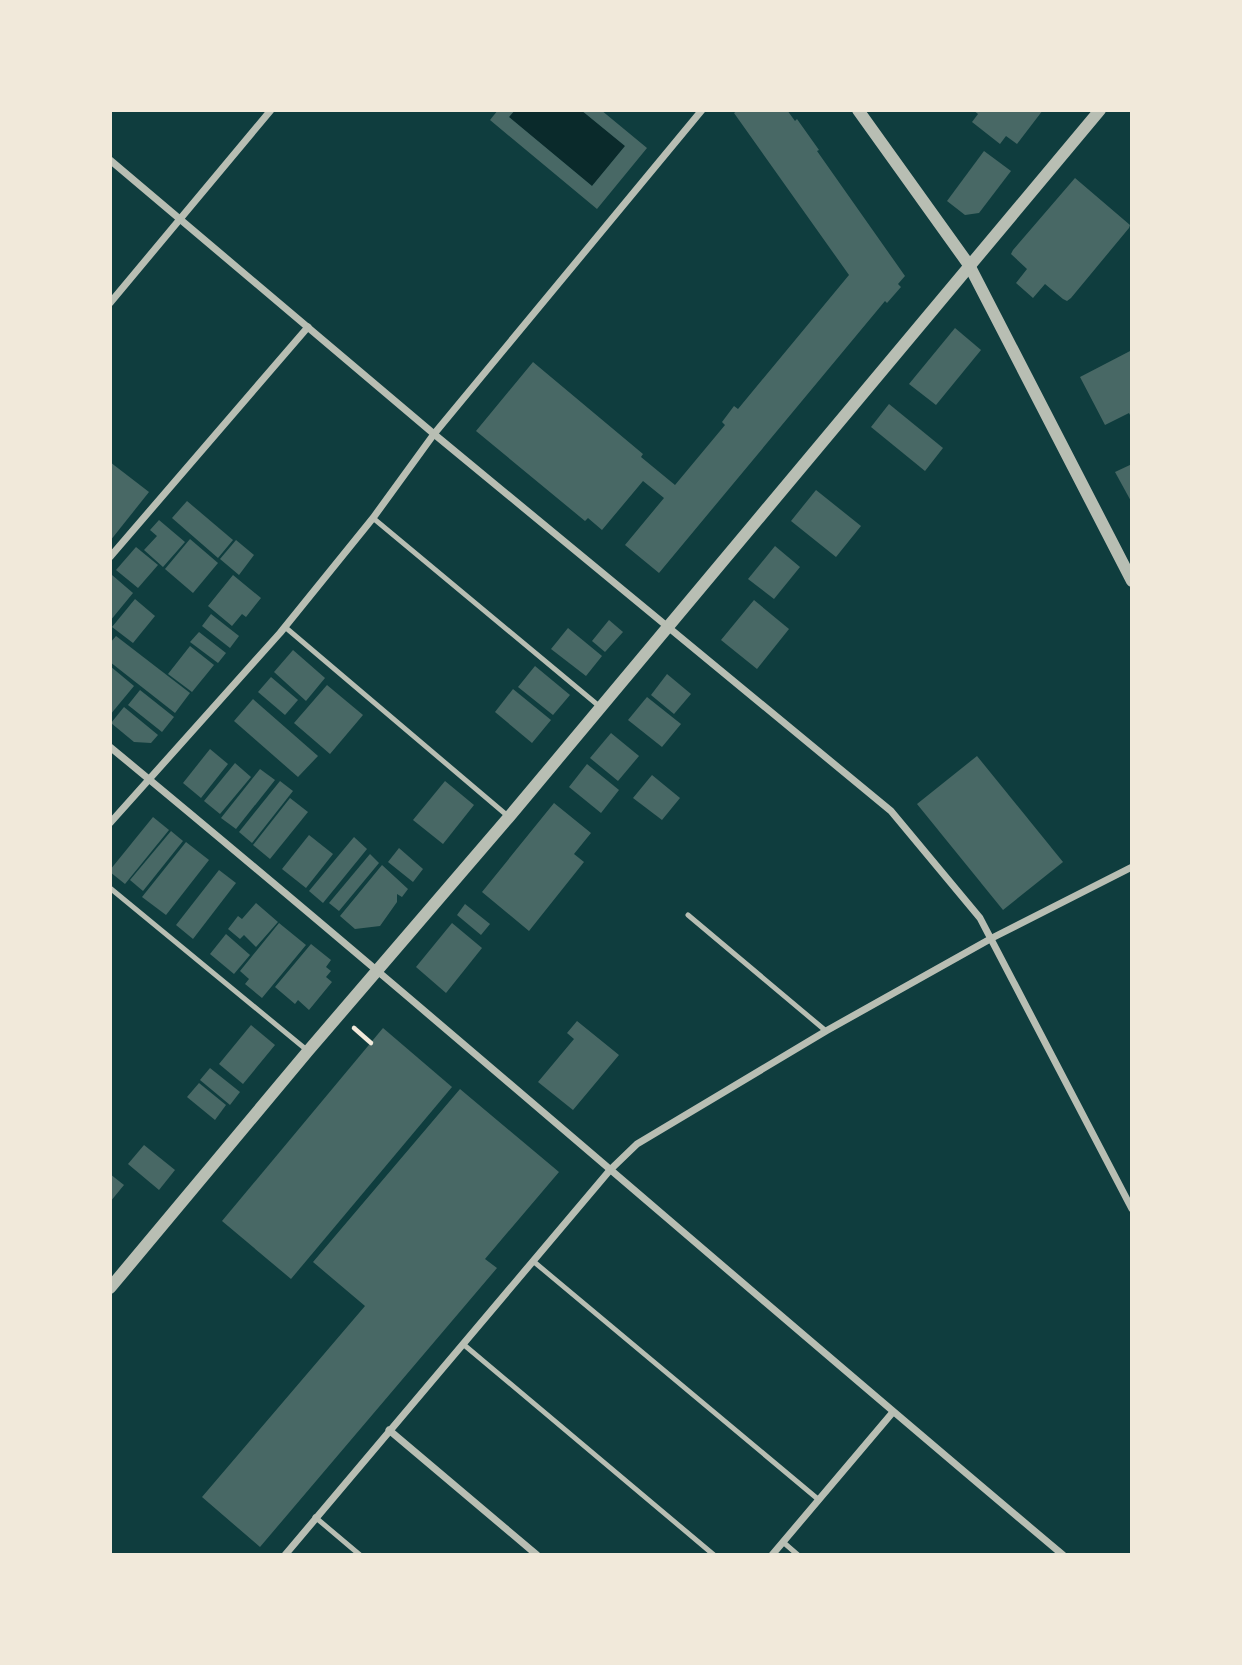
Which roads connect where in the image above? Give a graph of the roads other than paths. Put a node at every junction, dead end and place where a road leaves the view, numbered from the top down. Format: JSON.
{"nodes":[{"id":1,"x":271,"y":110,"type":"edge"},
{"id":2,"x":702,"y":110,"type":"edge"},
{"id":3,"x":858,"y":110,"type":"edge"},
{"id":4,"x":1100,"y":110,"type":"edge"},
{"id":5,"x":110,"y":160,"type":"edge"},
{"id":6,"x":179,"y":219,"type":"junction"},
{"id":7,"x":969,"y":265,"type":"junction"},
{"id":8,"x":110,"y":303,"type":"edge"},
{"id":9,"x":308,"y":327,"type":"junction"},
{"id":10,"x":434,"y":434,"type":"junction"},
{"id":11,"x":373,"y":518,"type":"junction"},
{"id":12,"x":110,"y":557,"type":"edge"},
{"id":13,"x":1132,"y":581,"type":"edge"},
{"id":14,"x":285,"y":627,"type":"junction"},
{"id":15,"x":667,"y":627,"type":"junction"},
{"id":16,"x":600,"y":707,"type":"junction"},
{"id":17,"x":110,"y":747,"type":"edge"},
{"id":18,"x":149,"y":779,"type":"junction"},
{"id":19,"x":509,"y":817,"type":"junction"},
{"id":20,"x":110,"y":823,"type":"edge"},
{"id":21,"x":1132,"y":867,"type":"edge"},
{"id":22,"x":110,"y":888,"type":"edge"},
{"id":23,"x":688,"y":915,"type":"dead end"},
{"id":24,"x":992,"y":938,"type":"junction"},
{"id":25,"x":376,"y":971,"type":"junction"},
{"id":26,"x":826,"y":1031,"type":"junction"},
{"id":27,"x":308,"y":1052,"type":"junction"},
{"id":28,"x":610,"y":1170,"type":"junction"},
{"id":29,"x":1132,"y":1209,"type":"edge"},
{"id":30,"x":533,"y":1261,"type":"junction"},
{"id":31,"x":110,"y":1288,"type":"edge"},
{"id":32,"x":463,"y":1344,"type":"junction"},
{"id":33,"x":893,"y":1412,"type":"junction"},
{"id":34,"x":389,"y":1430,"type":"junction"},
{"id":35,"x":819,"y":1500,"type":"junction"},
{"id":36,"x":315,"y":1517,"type":"junction"},
{"id":37,"x":783,"y":1542,"type":"junction"},
{"id":38,"x":285,"y":1555,"type":"edge"},
{"id":39,"x":360,"y":1555,"type":"edge"},
{"id":40,"x":537,"y":1555,"type":"edge"},
{"id":41,"x":714,"y":1555,"type":"edge"},
{"id":42,"x":772,"y":1555,"type":"edge"},
{"id":43,"x":798,"y":1555,"type":"edge"},
{"id":44,"x":1063,"y":1555,"type":"edge"}],
"edges":[{"from":1,"to":6,"type":"street"},
{"from":2,"to":10,"type":"street"},
{"from":3,"to":7,"type":"street"},
{"from":4,"to":7,"type":"street"},
{"from":5,"to":6,"type":"street"},
{"from":6,"to":8,"type":"street"},
{"from":6,"to":9,"type":"street"},
{"from":7,"to":13,"type":"street"},
{"from":7,"to":15,"type":"street"},
{"from":9,"to":10,"type":"street"},
{"from":9,"to":12,"type":"street"},
{"from":10,"to":11,"type":"street"},
{"from":10,"to":15,"type":"street"},
{"from":11,"to":14,"type":"street"},
{"from":11,"to":16,"type":"lane"},
{"from":14,"to":18,"type":"street"},
{"from":14,"to":19,"type":"lane"},
{"from":15,"to":16,"type":"street"},
{"from":15,"to":24,"type":"street"},
{"from":16,"to":19,"type":"street"},
{"from":17,"to":18,"type":"street"},
{"from":18,"to":20,"type":"street"},
{"from":18,"to":25,"type":"street"},
{"from":19,"to":25,"type":"street"},
{"from":21,"to":24,"type":"street"},
{"from":22,"to":27,"type":"lane"},
{"from":23,"to":26,"type":"lane"},
{"from":24,"to":26,"type":"street"},
{"from":24,"to":29,"type":"street"},
{"from":25,"to":27,"type":"street"},
{"from":25,"to":28,"type":"street"},
{"from":26,"to":28,"type":"street"},
{"from":27,"to":31,"type":"street"},
{"from":28,"to":30,"type":"street"},
{"from":28,"to":33,"type":"street"},
{"from":30,"to":32,"type":"street"},
{"from":30,"to":35,"type":"lane"},
{"from":32,"to":34,"type":"street"},
{"from":32,"to":41,"type":"lane"},
{"from":33,"to":35,"type":"street"},
{"from":33,"to":44,"type":"street"},
{"from":34,"to":36,"type":"street"},
{"from":34,"to":40,"type":"street"},
{"from":35,"to":37,"type":"street"},
{"from":36,"to":38,"type":"street"},
{"from":36,"to":39,"type":"lane"},
{"from":37,"to":42,"type":"street"},
{"from":37,"to":43,"type":"lane"}]}
